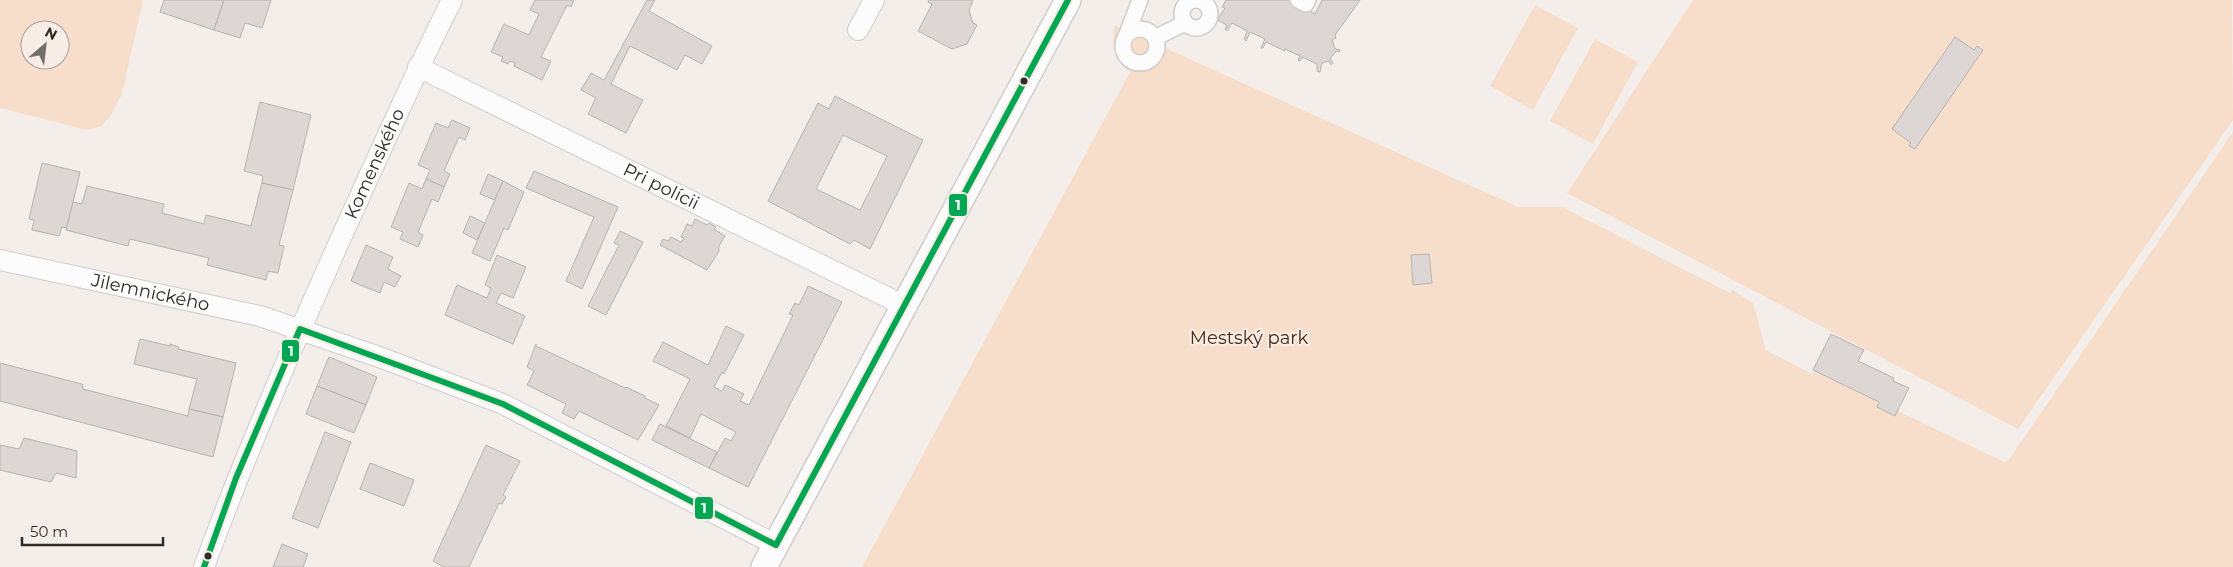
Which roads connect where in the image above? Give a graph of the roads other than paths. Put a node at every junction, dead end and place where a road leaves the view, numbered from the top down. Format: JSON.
{"nodes":[{"id":1,"x":452,"y":0,"type":"edge"},
{"id":2,"x":874,"y":0,"type":"edge"},
{"id":3,"x":1068,"y":0,"type":"edge"},
{"id":4,"x":1140,"y":0,"type":"edge"},
{"id":5,"x":1298,"y":0,"type":"edge"},
{"id":6,"x":1308,"y":0,"type":"edge"},
{"id":7,"x":1203,"y":2,"type":"edge"},
{"id":8,"x":1185,"y":23,"type":"junction"},
{"id":9,"x":858,"y":30,"type":"dead end"},
{"id":10,"x":1126,"y":34,"type":"junction"},
{"id":11,"x":1155,"y":38,"type":"junction"},
{"id":12,"x":418,"y":67,"type":"junction"},
{"id":13,"x":0,"y":260,"type":"edge"},
{"id":14,"x":905,"y":306,"type":"junction"},
{"id":15,"x":300,"y":329,"type":"junction"},
{"id":16,"x":776,"y":545,"type":"junction"},
{"id":17,"x":204,"y":567,"type":"edge"},
{"id":18,"x":764,"y":567,"type":"edge"}],
"edges":[{"from":1,"to":12,"type":"street","name":"Komenského"},
{"from":2,"to":9,"type":"street"},
{"from":3,"to":14,"type":"street"},
{"from":4,"to":10,"type":"street"},
{"from":5,"to":6,"type":"street"},
{"from":7,"to":8,"type":"street"},
{"from":7,"to":8,"type":"street"},
{"from":8,"to":11,"type":"street"},
{"from":10,"to":11,"type":"street"},
{"from":10,"to":11,"type":"street"},
{"from":12,"to":14,"type":"street","name":"Pri polícii"},
{"from":12,"to":15,"type":"street","name":"Komenského"},
{"from":13,"to":15,"type":"street","name":"Jilemnického"},
{"from":14,"to":16,"type":"street"},
{"from":15,"to":16,"type":"street","name":"Jilemnického"},
{"from":15,"to":17,"type":"street","name":"Komenského"},
{"from":16,"to":18,"type":"street"}]}
